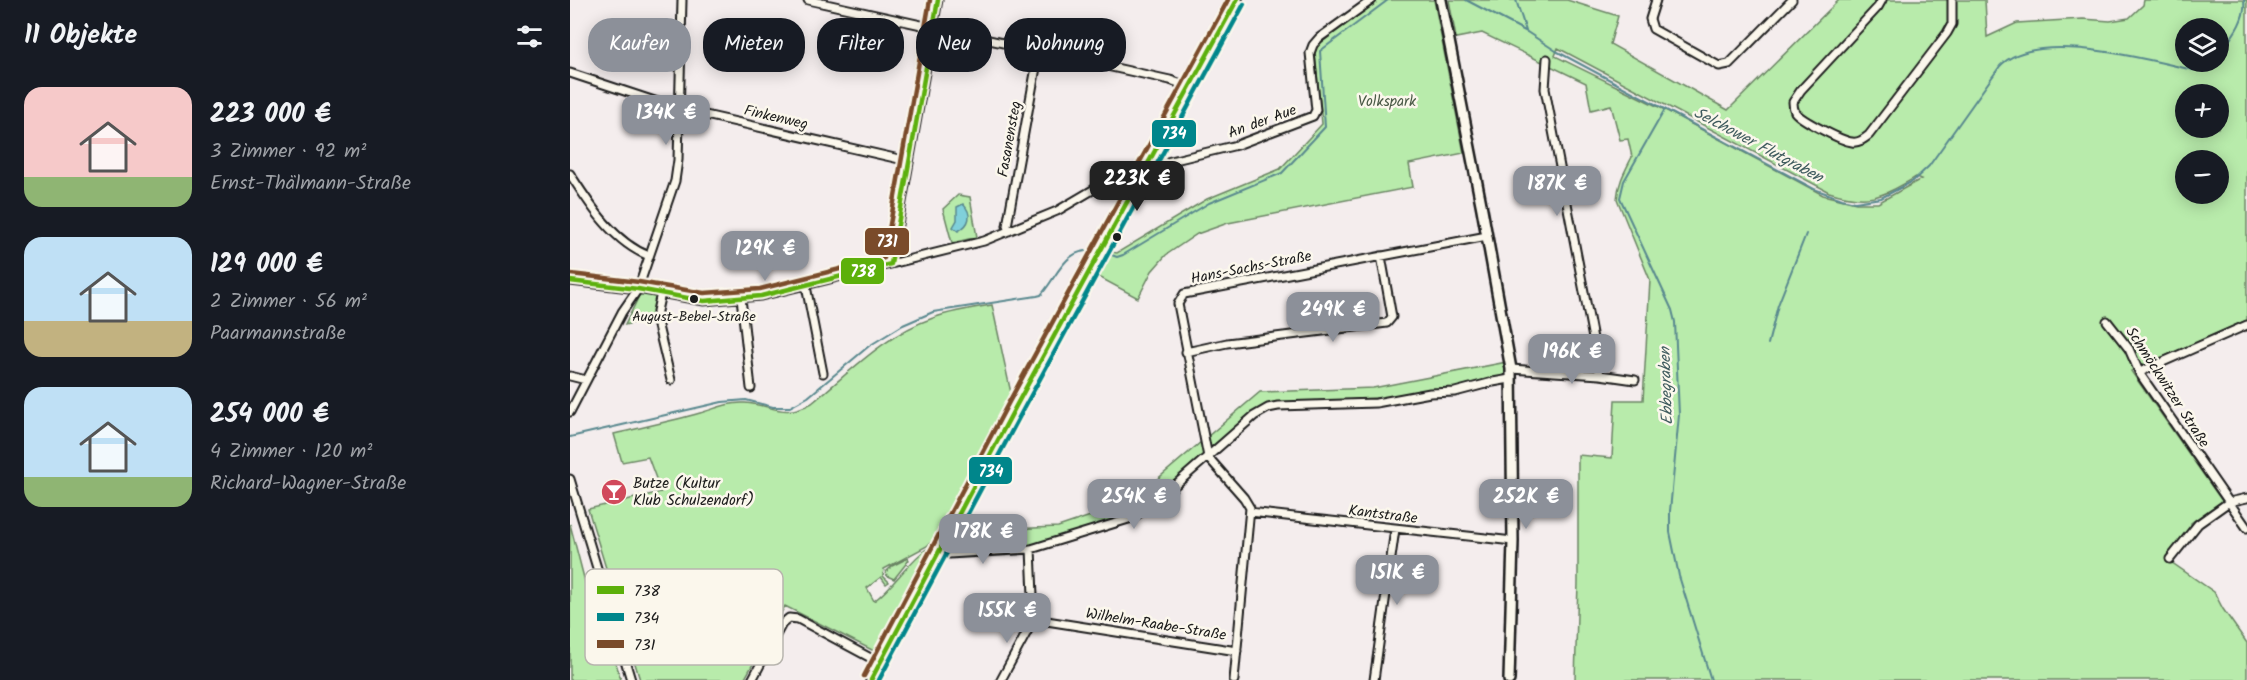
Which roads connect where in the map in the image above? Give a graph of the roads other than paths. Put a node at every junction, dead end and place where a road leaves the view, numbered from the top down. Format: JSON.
{"nodes":[{"id":1,"x":682,"y":0,"type":"edge"},
{"id":2,"x":808,"y":0,"type":"edge"},
{"id":3,"x":938,"y":0,"type":"edge"},
{"id":4,"x":1237,"y":0,"type":"edge"},
{"id":5,"x":1372,"y":0,"type":"edge"},
{"id":6,"x":1441,"y":0,"type":"edge"},
{"id":7,"x":1656,"y":0,"type":"edge"},
{"id":8,"x":1792,"y":0,"type":"edge"},
{"id":9,"x":1881,"y":0,"type":"edge"},
{"id":10,"x":1952,"y":0,"type":"edge"},
{"id":11,"x":935,"y":18,"type":"edge"},
{"id":12,"x":916,"y":24,"type":"edge"},
{"id":13,"x":1547,"y":59,"type":"dead end"},
{"id":14,"x":1126,"y":70,"type":"edge"},
{"id":15,"x":925,"y":72,"type":"edge"},
{"id":16,"x":1035,"y":72,"type":"edge"},
{"id":17,"x":570,"y":73,"type":"edge"},
{"id":18,"x":1190,"y":87,"type":"junction"},
{"id":19,"x":679,"y":109,"type":"junction"},
{"id":20,"x":908,"y":161,"type":"junction"},
{"id":21,"x":1146,"y":167,"type":"junction"},
{"id":22,"x":570,"y":174,"type":"edge"},
{"id":23,"x":1009,"y":231,"type":"junction"},
{"id":24,"x":1487,"y":236,"type":"junction"},
{"id":25,"x":649,"y":256,"type":"junction"},
{"id":26,"x":1381,"y":256,"type":"junction"},
{"id":27,"x":891,"y":264,"type":"junction"},
{"id":28,"x":570,"y":281,"type":"edge"},
{"id":29,"x":806,"y":286,"type":"junction"},
{"id":30,"x":638,"y":289,"type":"junction"},
{"id":31,"x":661,"y":293,"type":"junction"},
{"id":32,"x":741,"y":298,"type":"junction"},
{"id":33,"x":2107,"y":321,"type":"dead end"},
{"id":34,"x":2247,"y":325,"type":"edge"},
{"id":35,"x":1186,"y":352,"type":"junction"},
{"id":36,"x":2140,"y":372,"type":"junction"},
{"id":37,"x":823,"y":373,"type":"dead end"},
{"id":38,"x":1511,"y":374,"type":"junction"},
{"id":39,"x":1600,"y":375,"type":"junction"},
{"id":40,"x":570,"y":376,"type":"edge"},
{"id":41,"x":586,"y":380,"type":"junction"},
{"id":42,"x":671,"y":380,"type":"dead end"},
{"id":43,"x":1635,"y":380,"type":"dead end"},
{"id":44,"x":751,"y":388,"type":"dead end"},
{"id":45,"x":570,"y":412,"type":"edge"},
{"id":46,"x":1208,"y":457,"type":"junction"},
{"id":47,"x":570,"y":479,"type":"edge"},
{"id":48,"x":2247,"y":498,"type":"edge"},
{"id":49,"x":2229,"y":502,"type":"junction"},
{"id":50,"x":1250,"y":512,"type":"junction"},
{"id":51,"x":2247,"y":528,"type":"edge"},
{"id":52,"x":1395,"y":529,"type":"junction"},
{"id":53,"x":1513,"y":541,"type":"junction"},
{"id":54,"x":1030,"y":549,"type":"junction"},
{"id":55,"x":940,"y":551,"type":"junction"},
{"id":56,"x":2170,"y":559,"type":"dead end"},
{"id":57,"x":597,"y":569,"type":"edge"},
{"id":58,"x":1034,"y":619,"type":"junction"},
{"id":59,"x":783,"y":623,"type":"edge"},
{"id":60,"x":1237,"y":651,"type":"junction"},
{"id":61,"x":880,"y":663,"type":"junction"},
{"id":62,"x":626,"y":665,"type":"edge"},
{"id":63,"x":760,"y":665,"type":"edge"},
{"id":64,"x":631,"y":680,"type":"edge"},
{"id":65,"x":752,"y":680,"type":"edge"},
{"id":66,"x":871,"y":680,"type":"edge"},
{"id":67,"x":1002,"y":680,"type":"edge"},
{"id":68,"x":1234,"y":680,"type":"edge"},
{"id":69,"x":1374,"y":680,"type":"edge"},
{"id":70,"x":1509,"y":680,"type":"edge"}],
"edges":[{"from":1,"to":19,"type":"street"},
{"from":2,"to":12,"type":"street"},
{"from":3,"to":11,"type":"street"},
{"from":4,"to":18,"type":"street"},
{"from":5,"to":21,"type":"street","name":"An der Aue"},
{"from":6,"to":24,"type":"street"},
{"from":7,"to":8,"type":"street"},
{"from":9,"to":10,"type":"street"},
{"from":13,"to":39,"type":"street"},
{"from":14,"to":18,"type":"street"},
{"from":15,"to":20,"type":"street"},
{"from":16,"to":23,"type":"street","name":"Fasanensteg"},
{"from":17,"to":19,"type":"street","name":"Finkenweg"},
{"from":18,"to":21,"type":"street"},
{"from":19,"to":20,"type":"street","name":"Finkenweg"},
{"from":19,"to":25,"type":"street"},
{"from":20,"to":27,"type":"street"},
{"from":21,"to":23,"type":"street"},
{"from":21,"to":55,"type":"street"},
{"from":22,"to":25,"type":"street"},
{"from":23,"to":27,"type":"street"},
{"from":24,"to":26,"type":"street","name":"Hans-Sachs-Straße"},
{"from":24,"to":38,"type":"street"},
{"from":25,"to":30,"type":"street"},
{"from":26,"to":35,"type":"street","name":"Hans-Sachs-Straße"},
{"from":26,"to":35,"type":"street"},
{"from":27,"to":29,"type":"street"},
{"from":28,"to":30,"type":"street"},
{"from":29,"to":32,"type":"street"},
{"from":29,"to":37,"type":"street"},
{"from":30,"to":31,"type":"street"},
{"from":30,"to":41,"type":"street"},
{"from":31,"to":32,"type":"street"},
{"from":31,"to":42,"type":"street"},
{"from":32,"to":44,"type":"street"},
{"from":33,"to":36,"type":"street","name":"Schmöckwitzer Straße"},
{"from":34,"to":36,"type":"street"},
{"from":35,"to":46,"type":"street","name":"Hans-Sachs-Straße"},
{"from":36,"to":49,"type":"street","name":"Schmöckwitzer Straße"},
{"from":38,"to":39,"type":"street"},
{"from":38,"to":46,"type":"street"},
{"from":38,"to":53,"type":"street"},
{"from":39,"to":43,"type":"street"},
{"from":40,"to":41,"type":"street"},
{"from":41,"to":45,"type":"street"},
{"from":46,"to":50,"type":"street"},
{"from":46,"to":54,"type":"street"},
{"from":47,"to":57,"type":"street"},
{"from":48,"to":49,"type":"street"},
{"from":49,"to":51,"type":"street","name":"Schmöckwitzer Straße"},
{"from":49,"to":56,"type":"street"},
{"from":50,"to":52,"type":"street","name":"Kantstraße"},
{"from":50,"to":60,"type":"street"},
{"from":52,"to":53,"type":"street","name":"Kantstraße"},
{"from":52,"to":69,"type":"street"},
{"from":53,"to":70,"type":"street"},
{"from":54,"to":55,"type":"street"},
{"from":54,"to":58,"type":"street"},
{"from":55,"to":61,"type":"street"},
{"from":58,"to":60,"type":"street","name":"Wilhelm-Raabe-Straße"},
{"from":58,"to":67,"type":"street"},
{"from":59,"to":61,"type":"street"},
{"from":60,"to":68,"type":"street"},
{"from":61,"to":66,"type":"street"},
{"from":62,"to":64,"type":"street"},
{"from":63,"to":65,"type":"street"}]}
